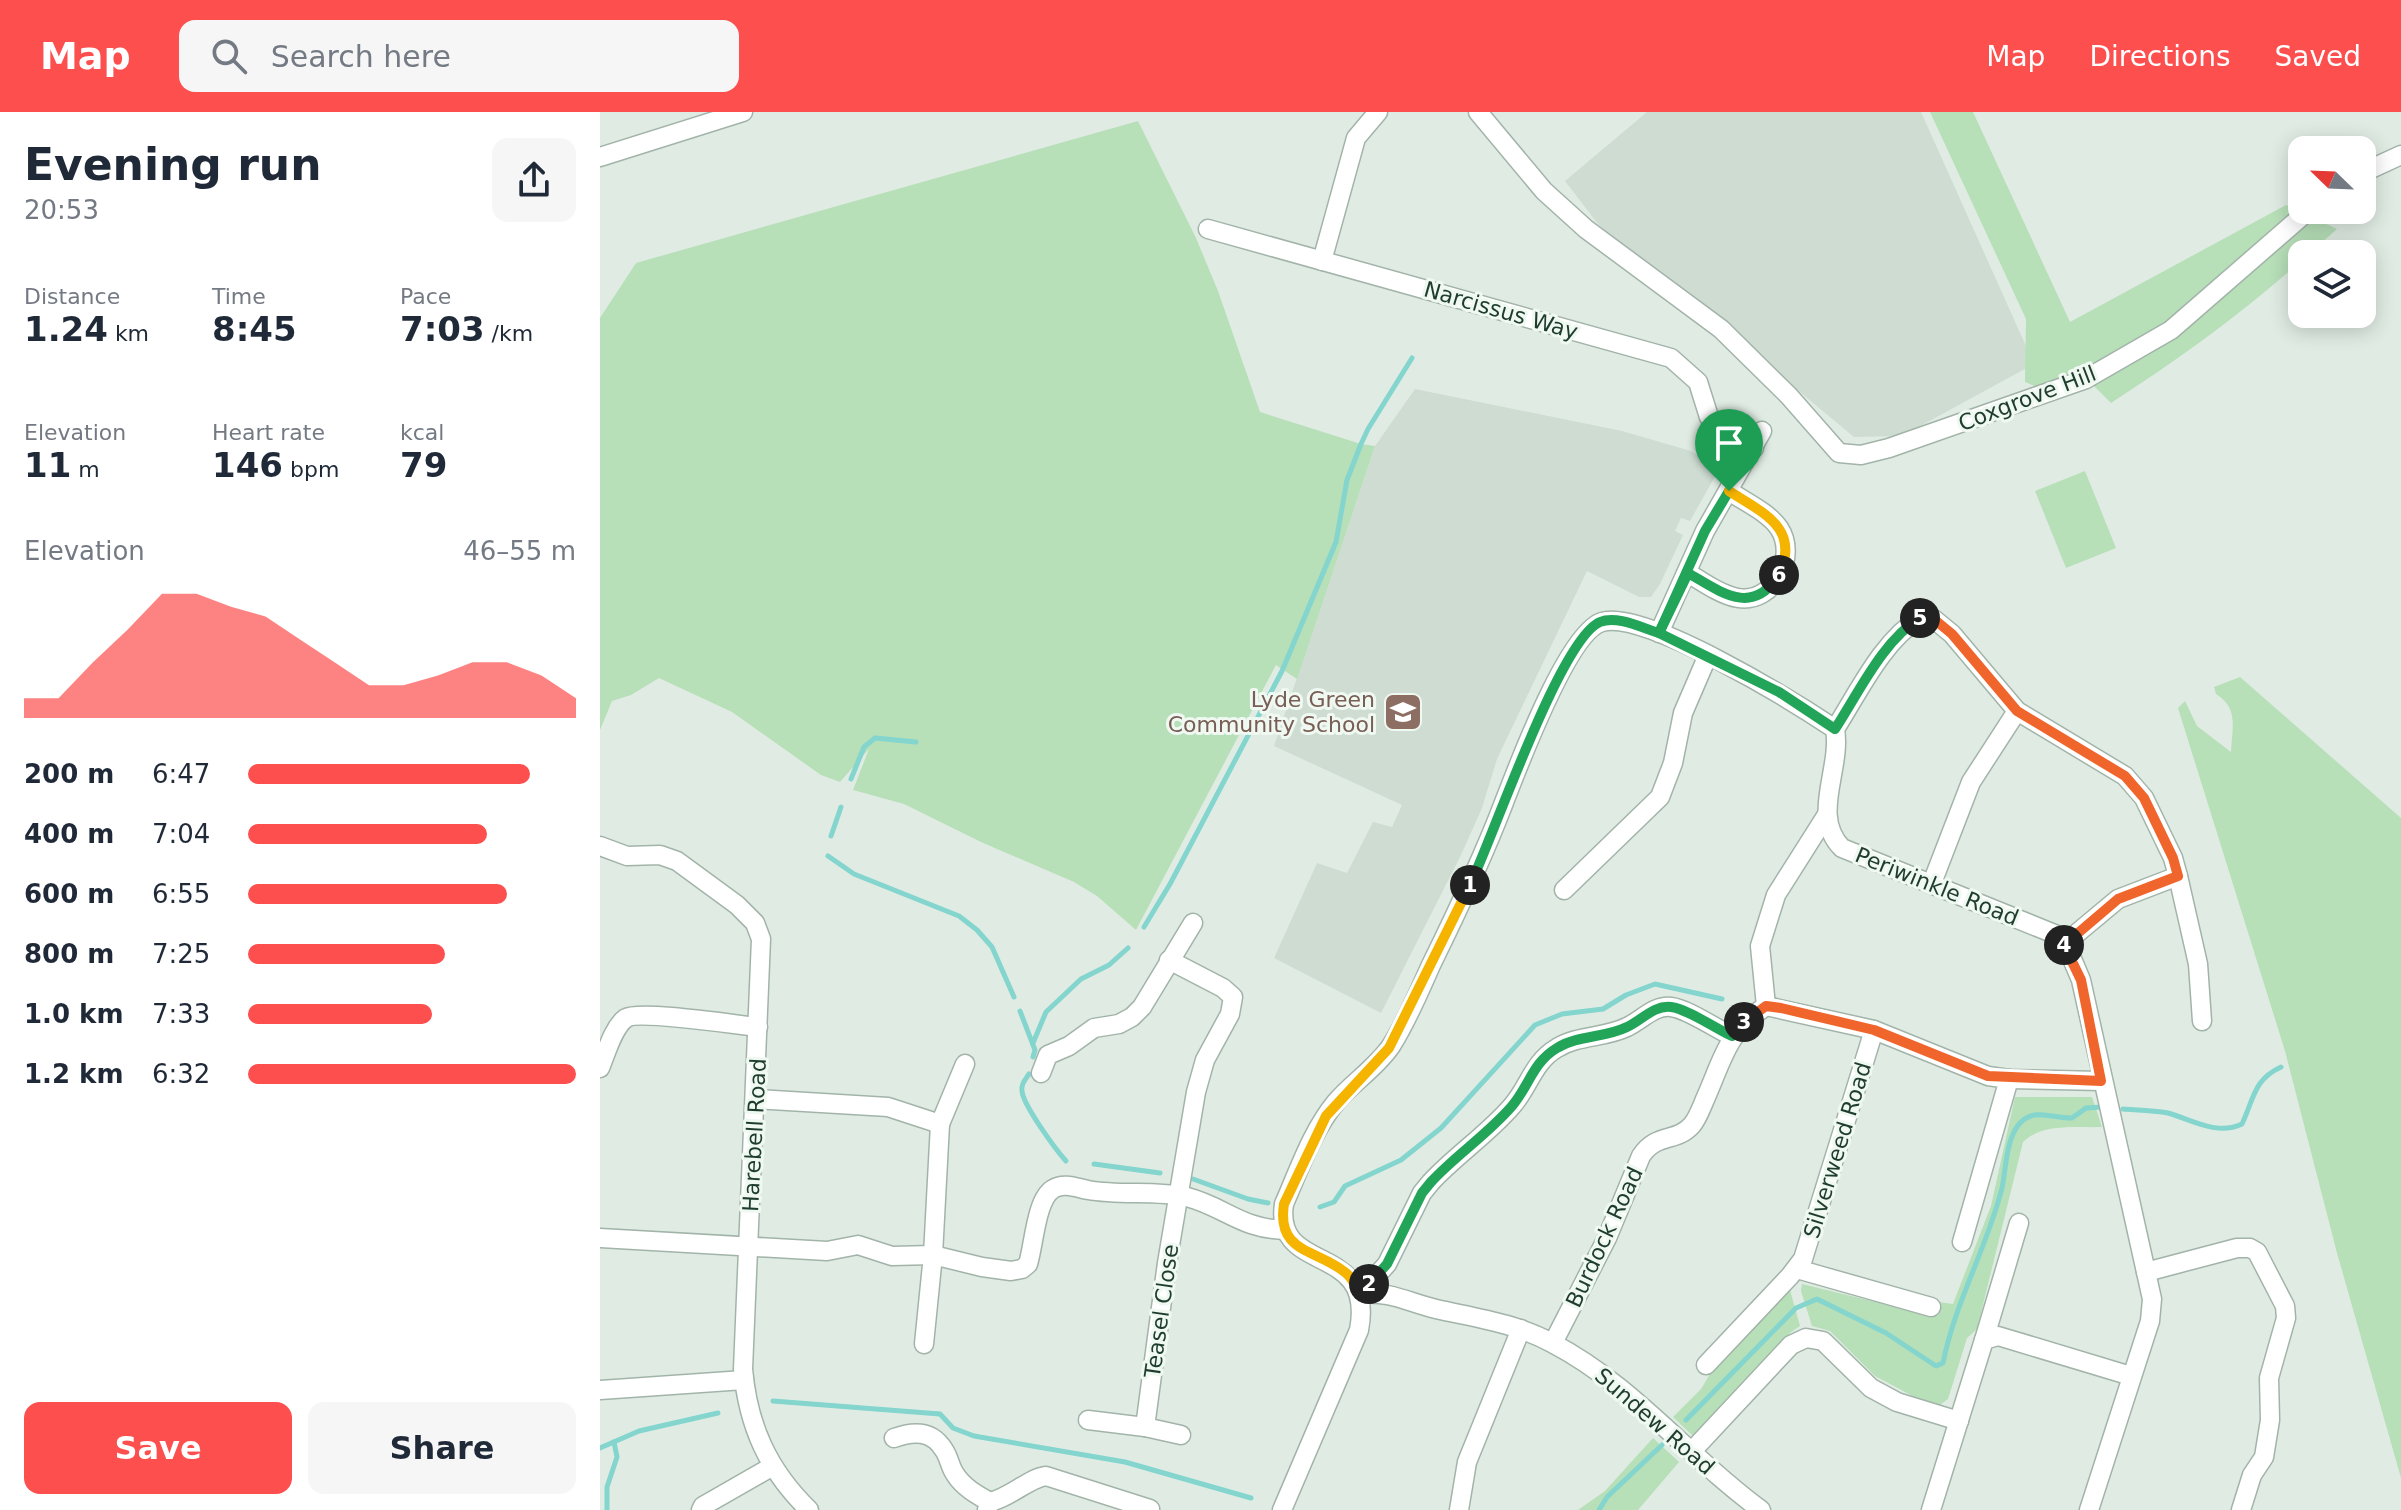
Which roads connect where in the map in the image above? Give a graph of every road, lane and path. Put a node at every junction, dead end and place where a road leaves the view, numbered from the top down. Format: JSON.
{"nodes":[{"id":1,"x":743,"y":112,"type":"edge"},
{"id":2,"x":1378,"y":112,"type":"edge"},
{"id":3,"x":1478,"y":112,"type":"edge"},
{"id":4,"x":2401,"y":155,"type":"edge"},
{"id":5,"x":600,"y":157,"type":"edge"},
{"id":6,"x":2376,"y":167,"type":"edge"},
{"id":7,"x":2293,"y":224,"type":"edge"},
{"id":8,"x":1208,"y":229,"type":"dead end"},
{"id":9,"x":1322,"y":261,"type":"junction"},
{"id":10,"x":1729,"y":491,"type":"junction"},
{"id":11,"x":1688,"y":573,"type":"junction"},
{"id":12,"x":1659,"y":633,"type":"junction"},
{"id":13,"x":1708,"y":655,"type":"junction"},
{"id":14,"x":2017,"y":711,"type":"junction"},
{"id":15,"x":1835,"y":729,"type":"junction"},
{"id":16,"x":1826,"y":816,"type":"junction"},
{"id":17,"x":600,"y":846,"type":"edge"},
{"id":18,"x":2178,"y":876,"type":"junction"},
{"id":19,"x":1932,"y":883,"type":"junction"},
{"id":20,"x":1564,"y":890,"type":"dead end"},
{"id":21,"x":1193,"y":923,"type":"dead end"},
{"id":22,"x":2064,"y":944,"type":"junction"},
{"id":23,"x":1169,"y":960,"type":"junction"},
{"id":24,"x":1766,"y":1006,"type":"junction"},
{"id":25,"x":2202,"y":1021,"type":"dead end"},
{"id":26,"x":758,"y":1027,"type":"junction"},
{"id":27,"x":1874,"y":1030,"type":"junction"},
{"id":28,"x":1732,"y":1036,"type":"junction"},
{"id":29,"x":965,"y":1064,"type":"dead end"},
{"id":30,"x":600,"y":1068,"type":"edge"},
{"id":31,"x":1041,"y":1073,"type":"dead end"},
{"id":32,"x":2009,"y":1079,"type":"junction"},
{"id":33,"x":2101,"y":1081,"type":"junction"},
{"id":34,"x":756,"y":1099,"type":"junction"},
{"id":35,"x":940,"y":1124,"type":"junction"},
{"id":36,"x":1177,"y":1196,"type":"junction"},
{"id":37,"x":2019,"y":1223,"type":"dead end"},
{"id":38,"x":1285,"y":1230,"type":"junction"},
{"id":39,"x":600,"y":1238,"type":"edge"},
{"id":40,"x":1962,"y":1242,"type":"dead end"},
{"id":41,"x":749,"y":1245,"type":"junction"},
{"id":42,"x":933,"y":1255,"type":"junction"},
{"id":43,"x":1797,"y":1269,"type":"junction"},
{"id":44,"x":2146,"y":1272,"type":"junction"},
{"id":45,"x":1360,"y":1294,"type":"junction"},
{"id":46,"x":1931,"y":1307,"type":"dead end"},
{"id":47,"x":1521,"y":1329,"type":"junction"},
{"id":48,"x":1984,"y":1340,"type":"junction"},
{"id":49,"x":1553,"y":1343,"type":"junction"},
{"id":50,"x":924,"y":1344,"type":"dead end"},
{"id":51,"x":1706,"y":1365,"type":"dead end"},
{"id":52,"x":2131,"y":1376,"type":"junction"},
{"id":53,"x":744,"y":1380,"type":"junction"},
{"id":54,"x":600,"y":1390,"type":"edge"},
{"id":55,"x":1088,"y":1420,"type":"dead end"},
{"id":56,"x":1959,"y":1421,"type":"junction"},
{"id":57,"x":1145,"y":1427,"type":"junction"},
{"id":58,"x":1181,"y":1435,"type":"dead end"},
{"id":59,"x":894,"y":1438,"type":"dead end"},
{"id":60,"x":1692,"y":1451,"type":"junction"},
{"id":61,"x":773,"y":1466,"type":"junction"},
{"id":62,"x":988,"y":1506,"type":"edge"},
{"id":63,"x":1150,"y":1509,"type":"edge"},
{"id":64,"x":701,"y":1510,"type":"edge"},
{"id":65,"x":809,"y":1510,"type":"edge"},
{"id":66,"x":1282,"y":1510,"type":"edge"},
{"id":67,"x":1459,"y":1510,"type":"edge"},
{"id":68,"x":1761,"y":1510,"type":"edge"},
{"id":69,"x":1931,"y":1510,"type":"edge"},
{"id":70,"x":2089,"y":1510,"type":"edge"},
{"id":71,"x":2241,"y":1510,"type":"edge"}],
"edges":[{"from":1,"to":5,"type":"street"},
{"from":2,"to":9,"type":"street"},
{"from":3,"to":7,"type":"street","name":"Coxgrove Hill"},
{"from":4,"to":6,"type":"street"},
{"from":8,"to":9,"type":"street","name":"Narcissus Way"},
{"from":9,"to":10,"type":"street","name":"Narcissus Way"},
{"from":10,"to":11,"type":"street"},
{"from":10,"to":11,"type":"street"},
{"from":11,"to":12,"type":"street"},
{"from":12,"to":13,"type":"street"},
{"from":12,"to":38,"type":"street"},
{"from":13,"to":15,"type":"street"},
{"from":13,"to":20,"type":"street"},
{"from":14,"to":15,"type":"street"},
{"from":14,"to":18,"type":"street"},
{"from":14,"to":19,"type":"street"},
{"from":15,"to":16,"type":"street"},
{"from":16,"to":19,"type":"street","name":"Periwinkle Road"},
{"from":16,"to":24,"type":"street"},
{"from":17,"to":26,"type":"street","name":"Harebell Road"},
{"from":18,"to":22,"type":"street"},
{"from":18,"to":25,"type":"street"},
{"from":19,"to":22,"type":"street","name":"Periwinkle Road"},
{"from":21,"to":23,"type":"street"},
{"from":22,"to":33,"type":"street"},
{"from":23,"to":31,"type":"street"},
{"from":23,"to":36,"type":"street","name":"Teasel Close"},
{"from":24,"to":27,"type":"street"},
{"from":24,"to":28,"type":"street","name":"Burdock Road"},
{"from":26,"to":30,"type":"street"},
{"from":26,"to":34,"type":"street","name":"Harebell Road"},
{"from":27,"to":32,"type":"street"},
{"from":27,"to":43,"type":"street","name":"Silverweed Road"},
{"from":28,"to":45,"type":"street"},
{"from":28,"to":49,"type":"street","name":"Burdock Road"},
{"from":29,"to":35,"type":"street"},
{"from":32,"to":33,"type":"street"},
{"from":32,"to":40,"type":"street"},
{"from":33,"to":44,"type":"street"},
{"from":34,"to":35,"type":"street"},
{"from":34,"to":41,"type":"street","name":"Harebell Road"},
{"from":35,"to":42,"type":"street"},
{"from":36,"to":38,"type":"street"},
{"from":36,"to":42,"type":"street"},
{"from":36,"to":57,"type":"street","name":"Teasel Close"},
{"from":37,"to":48,"type":"street"},
{"from":38,"to":45,"type":"street"},
{"from":39,"to":41,"type":"street"},
{"from":41,"to":42,"type":"street"},
{"from":41,"to":53,"type":"street","name":"Harebell Road"},
{"from":42,"to":50,"type":"street"},
{"from":43,"to":46,"type":"street"},
{"from":43,"to":51,"type":"street","name":"Silverweed Road"},
{"from":44,"to":52,"type":"street"},
{"from":44,"to":71,"type":"street"},
{"from":45,"to":47,"type":"street","name":"Sundew Road"},
{"from":45,"to":66,"type":"street"},
{"from":47,"to":49,"type":"street","name":"Sundew Road"},
{"from":47,"to":67,"type":"street"},
{"from":48,"to":52,"type":"street"},
{"from":48,"to":56,"type":"street"},
{"from":49,"to":60,"type":"street","name":"Sundew Road"},
{"from":52,"to":70,"type":"street"},
{"from":53,"to":54,"type":"street"},
{"from":53,"to":61,"type":"street","name":"Harebell Road"},
{"from":55,"to":57,"type":"street"},
{"from":56,"to":60,"type":"street"},
{"from":56,"to":69,"type":"street"},
{"from":57,"to":58,"type":"street"},
{"from":59,"to":62,"type":"street"},
{"from":60,"to":68,"type":"street","name":"Sundew Road"},
{"from":61,"to":64,"type":"street"},
{"from":61,"to":65,"type":"street","name":"Harebell Road"},
{"from":62,"to":63,"type":"street"}]}
